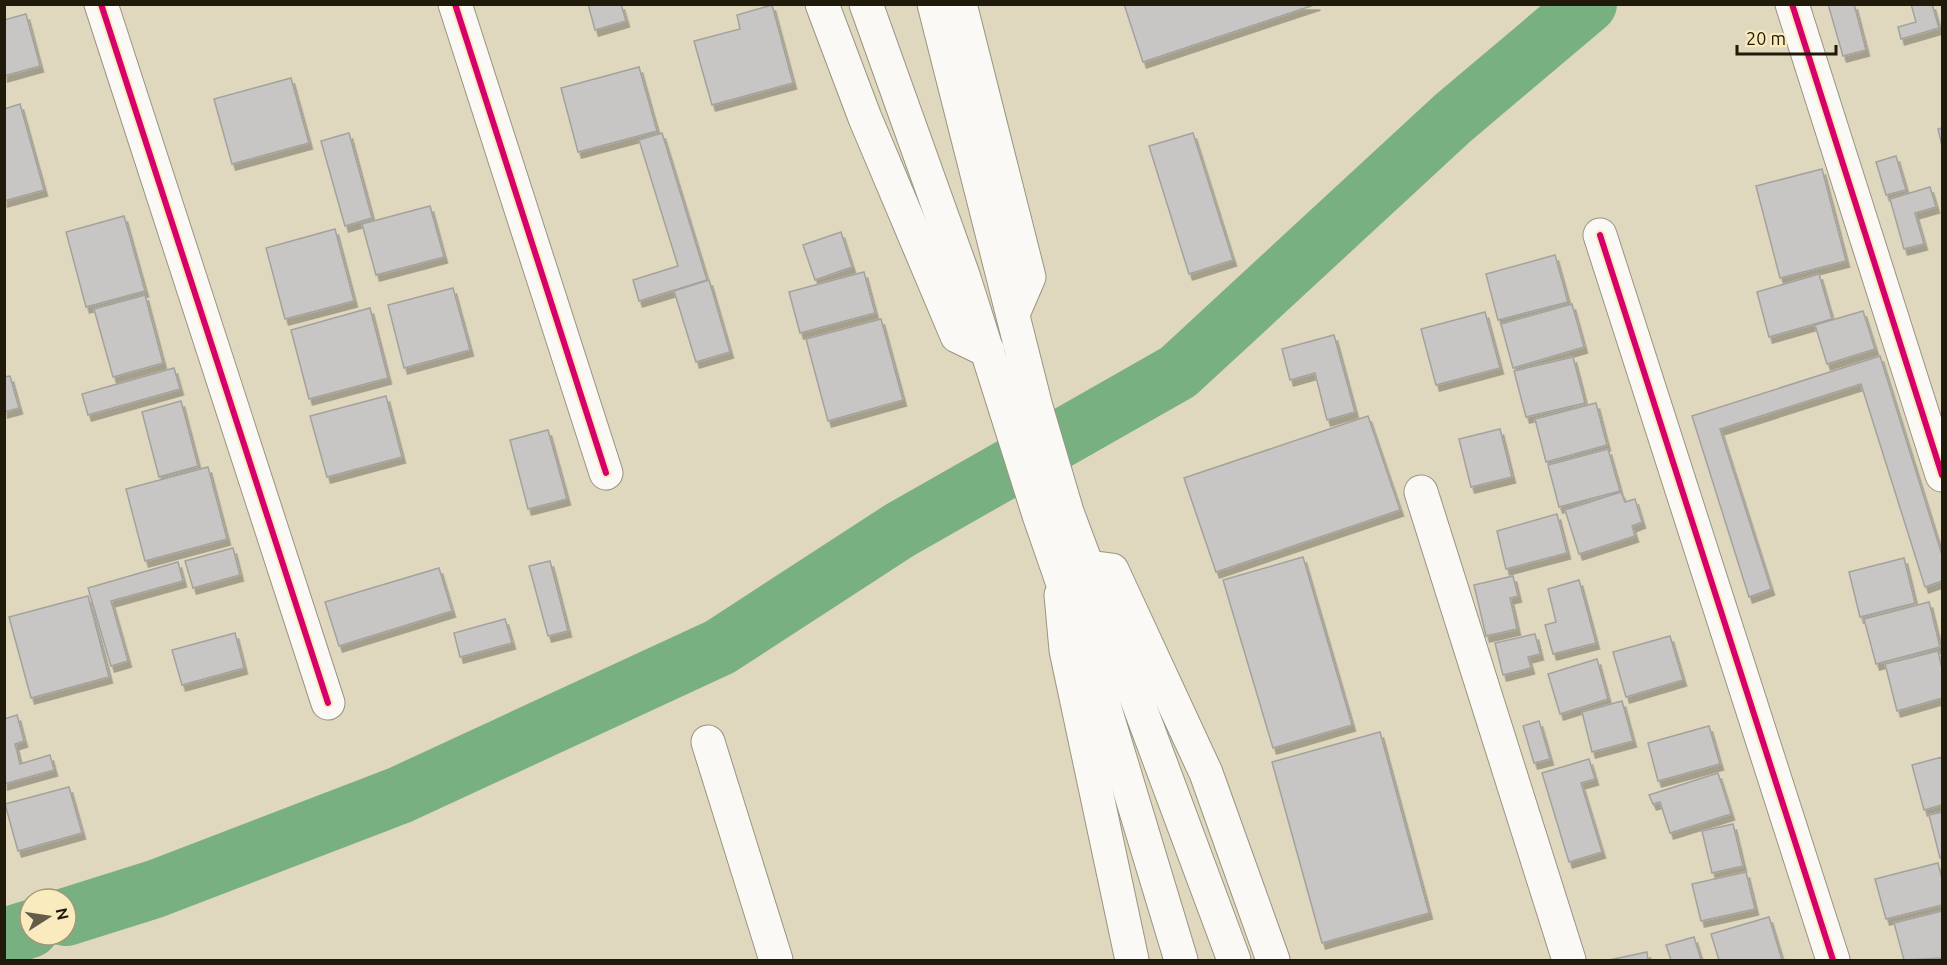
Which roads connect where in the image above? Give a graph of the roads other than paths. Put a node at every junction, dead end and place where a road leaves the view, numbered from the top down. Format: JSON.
{"nodes":[{"id":1,"x":101,"y":4,"type":"edge"},
{"id":2,"x":455,"y":4,"type":"edge"},
{"id":3,"x":822,"y":4,"type":"edge"},
{"id":4,"x":866,"y":4,"type":"edge"},
{"id":5,"x":934,"y":4,"type":"edge"},
{"id":6,"x":960,"y":4,"type":"edge"},
{"id":7,"x":1792,"y":4,"type":"edge"},
{"id":8,"x":1600,"y":234,"type":"dead end"},
{"id":9,"x":1013,"y":314,"type":"junction"},
{"id":10,"x":987,"y":351,"type":"junction"},
{"id":11,"x":1021,"y":409,"type":"junction"},
{"id":12,"x":606,"y":473,"type":"dead end"},
{"id":13,"x":1942,"y":475,"type":"edge"},
{"id":14,"x":1421,"y":492,"type":"dead end"},
{"id":15,"x":1073,"y":570,"type":"junction"},
{"id":16,"x":328,"y":703,"type":"dead end"},
{"id":17,"x":708,"y":742,"type":"dead end"},
{"id":18,"x":776,"y":960,"type":"edge"},
{"id":19,"x":1132,"y":960,"type":"edge"},
{"id":20,"x":1181,"y":960,"type":"edge"},
{"id":21,"x":1234,"y":960,"type":"edge"},
{"id":22,"x":1274,"y":960,"type":"edge"},
{"id":23,"x":1569,"y":960,"type":"edge"},
{"id":24,"x":1833,"y":960,"type":"edge"}],
"edges":[{"from":1,"to":16,"type":"street"},
{"from":2,"to":12,"type":"street"},
{"from":3,"to":10,"type":"street"},
{"from":4,"to":10,"type":"street"},
{"from":5,"to":9,"type":"street"},
{"from":6,"to":9,"type":"street"},
{"from":7,"to":13,"type":"street"},
{"from":8,"to":24,"type":"street"},
{"from":9,"to":11,"type":"street"},
{"from":10,"to":11,"type":"street"},
{"from":11,"to":15,"type":"street"},
{"from":14,"to":23,"type":"street"},
{"from":15,"to":19,"type":"street"},
{"from":15,"to":20,"type":"street"},
{"from":15,"to":21,"type":"street"},
{"from":15,"to":22,"type":"street"},
{"from":17,"to":18,"type":"street"}]}
